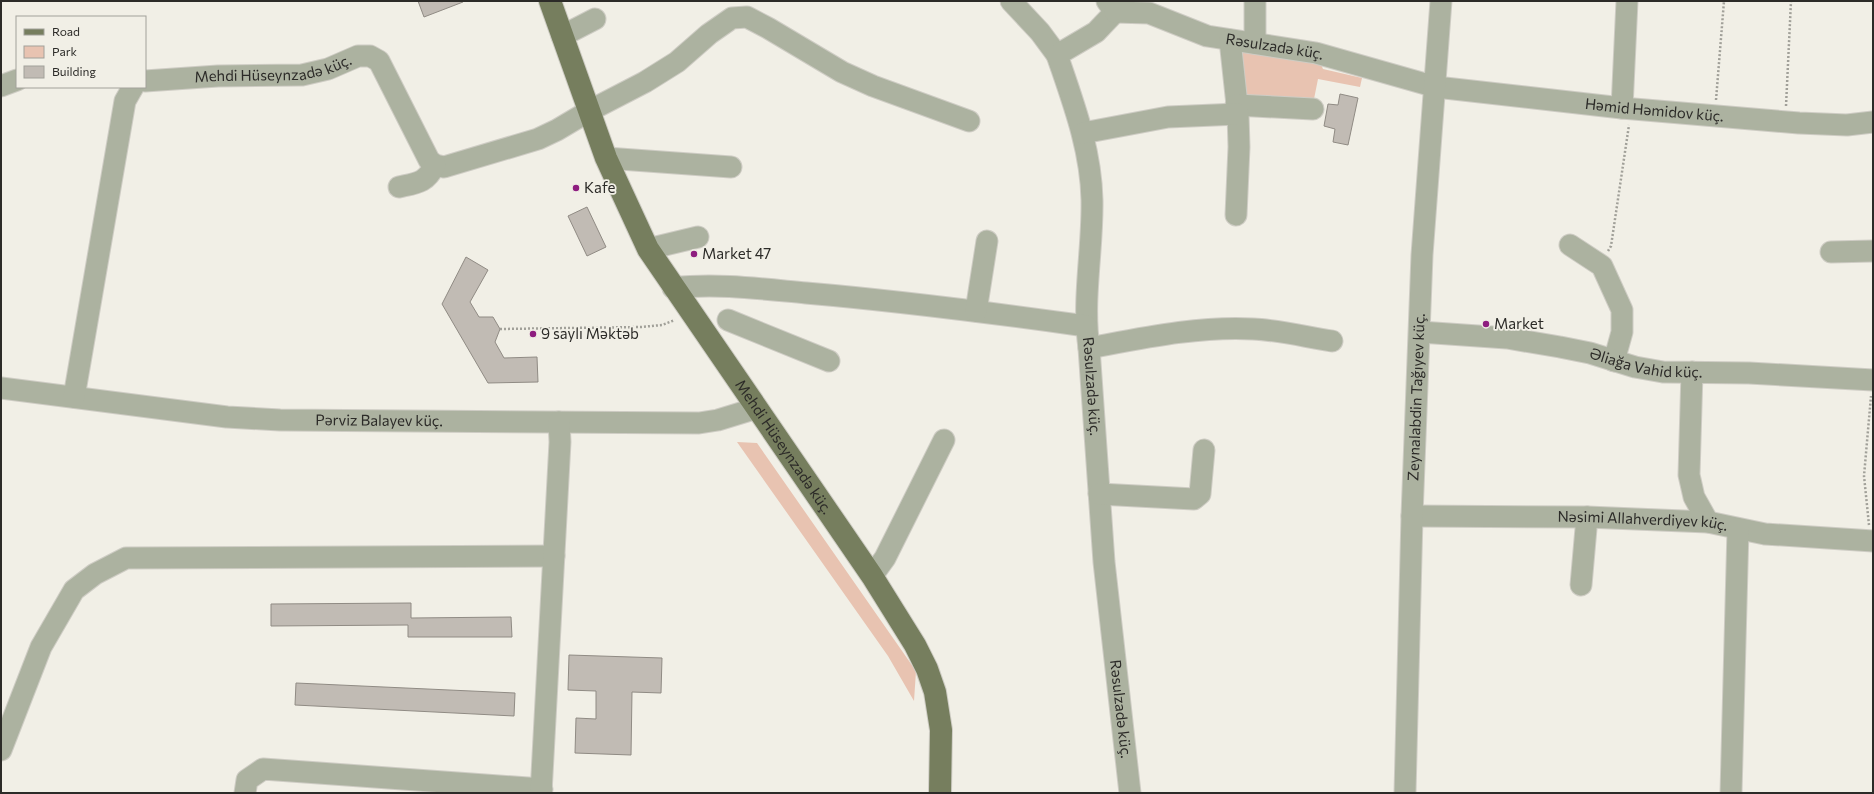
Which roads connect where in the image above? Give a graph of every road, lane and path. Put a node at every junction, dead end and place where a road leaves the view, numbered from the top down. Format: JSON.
{"nodes":[{"id":1,"x":550,"y":1,"type":"edge"},
{"id":2,"x":1011,"y":1,"type":"edge"},
{"id":3,"x":1255,"y":1,"type":"edge"},
{"id":4,"x":1441,"y":1,"type":"edge"},
{"id":5,"x":1627,"y":1,"type":"edge"},
{"id":6,"x":1724,"y":1,"type":"edge"},
{"id":7,"x":1791,"y":1,"type":"edge"},
{"id":8,"x":1111,"y":6,"type":"edge"},
{"id":9,"x":595,"y":19,"type":"dead end"},
{"id":10,"x":562,"y":36,"type":"junction"},
{"id":11,"x":1230,"y":40,"type":"junction"},
{"id":12,"x":1255,"y":43,"type":"junction"},
{"id":13,"x":1057,"y":56,"type":"junction"},
{"id":14,"x":16,"y":80,"type":"edge"},
{"id":15,"x":146,"y":81,"type":"edge"},
{"id":16,"x":1,"y":86,"type":"edge"},
{"id":17,"x":1436,"y":87,"type":"junction"},
{"id":18,"x":132,"y":88,"type":"edge"},
{"id":19,"x":1313,"y":109,"type":"dead end"},
{"id":20,"x":1626,"y":109,"type":"junction"},
{"id":21,"x":1237,"y":110,"type":"junction"},
{"id":22,"x":589,"y":111,"type":"junction"},
{"id":23,"x":1715,"y":116,"type":"junction"},
{"id":24,"x":969,"y":121,"type":"dead end"},
{"id":25,"x":1786,"y":122,"type":"junction"},
{"id":26,"x":1873,"y":122,"type":"edge"},
{"id":27,"x":1083,"y":132,"type":"junction"},
{"id":28,"x":606,"y":158,"type":"junction"},
{"id":29,"x":435,"y":165,"type":"junction"},
{"id":30,"x":731,"y":167,"type":"dead end"},
{"id":31,"x":399,"y":187,"type":"dead end"},
{"id":32,"x":1236,"y":215,"type":"dead end"},
{"id":33,"x":698,"y":237,"type":"dead end"},
{"id":34,"x":987,"y":241,"type":"dead end"},
{"id":35,"x":1570,"y":245,"type":"dead end"},
{"id":36,"x":648,"y":249,"type":"junction"},
{"id":37,"x":1873,"y":251,"type":"edge"},
{"id":38,"x":1831,"y":252,"type":"dead end"},
{"id":39,"x":1602,"y":266,"type":"junction"},
{"id":40,"x":724,"y":287,"type":"junction"},
{"id":41,"x":674,"y":288,"type":"junction"},
{"id":42,"x":690,"y":312,"type":"junction"},
{"id":43,"x":976,"y":312,"type":"junction"},
{"id":44,"x":728,"y":320,"type":"junction"},
{"id":45,"x":1086,"y":326,"type":"junction"},
{"id":46,"x":500,"y":329,"type":"dead end"},
{"id":47,"x":1420,"y":332,"type":"junction"},
{"id":48,"x":709,"y":340,"type":"junction"},
{"id":49,"x":1332,"y":341,"type":"dead end"},
{"id":50,"x":1089,"y":348,"type":"junction"},
{"id":51,"x":829,"y":361,"type":"dead end"},
{"id":52,"x":1614,"y":361,"type":"junction"},
{"id":53,"x":1692,"y":372,"type":"junction"},
{"id":54,"x":1873,"y":376,"type":"edge"},
{"id":55,"x":1873,"y":380,"type":"edge"},
{"id":56,"x":1,"y":388,"type":"edge"},
{"id":57,"x":74,"y":397,"type":"junction"},
{"id":58,"x":757,"y":408,"type":"junction"},
{"id":59,"x":559,"y":422,"type":"junction"},
{"id":60,"x":944,"y":440,"type":"dead end"},
{"id":61,"x":1204,"y":450,"type":"dead end"},
{"id":62,"x":1099,"y":494,"type":"junction"},
{"id":63,"x":1412,"y":516,"type":"junction"},
{"id":64,"x":1587,"y":517,"type":"junction"},
{"id":65,"x":1708,"y":522,"type":"junction"},
{"id":66,"x":1738,"y":529,"type":"junction"},
{"id":67,"x":1872,"y":541,"type":"edge"},
{"id":68,"x":554,"y":556,"type":"junction"},
{"id":69,"x":872,"y":576,"type":"junction"},
{"id":70,"x":1581,"y":585,"type":"dead end"},
{"id":71,"x":1,"y":750,"type":"edge"},
{"id":72,"x":542,"y":791,"type":"edge"},
{"id":73,"x":245,"y":793,"type":"edge"},
{"id":74,"x":940,"y":793,"type":"edge"},
{"id":75,"x":1130,"y":793,"type":"edge"},
{"id":76,"x":1405,"y":793,"type":"edge"},
{"id":77,"x":1731,"y":793,"type":"edge"}],
"edges":[{"from":1,"to":10,"type":"main road","name":"Mehdi Hüseynzadə küç."},
{"from":2,"to":13,"type":"street"},
{"from":3,"to":12,"type":"street"},
{"from":4,"to":17,"type":"street","name":"Zeynalabdin Tağıyev küç."},
{"from":5,"to":20,"type":"street"},
{"from":6,"to":23,"type":"path"},
{"from":7,"to":25,"type":"path"},
{"from":8,"to":11,"type":"street","name":"Rəsulzadə küç."},
{"from":8,"to":13,"type":"street","name":"Rəsulzadə küç."},
{"from":9,"to":10,"type":"street"},
{"from":10,"to":22,"type":"main road","name":"Mehdi Hüseynzadə küç."},
{"from":11,"to":12,"type":"street","name":"Rəsulzadə küç."},
{"from":11,"to":21,"type":"street"},
{"from":12,"to":17,"type":"street","name":"Rəsulzadə küç."},
{"from":13,"to":27,"type":"street","name":"Rəsulzadə küç."},
{"from":14,"to":16,"type":"street"},
{"from":15,"to":29,"type":"street","name":"Mehdi Hüseynzadə küç."},
{"from":17,"to":20,"type":"street","name":"Həmid Həmidov küç."},
{"from":17,"to":47,"type":"street","name":"Zeynalabdin Tağıyev küç."},
{"from":18,"to":57,"type":"street"},
{"from":19,"to":21,"type":"street"},
{"from":20,"to":23,"type":"street","name":"Həmid Həmidov küç."},
{"from":20,"to":39,"type":"path"},
{"from":21,"to":27,"type":"street"},
{"from":21,"to":32,"type":"street"},
{"from":22,"to":24,"type":"street"},
{"from":22,"to":28,"type":"main road","name":"Mehdi Hüseynzadə küç."},
{"from":22,"to":29,"type":"street"},
{"from":23,"to":25,"type":"street","name":"Həmid Həmidov küç."},
{"from":25,"to":26,"type":"street","name":"Həmid Həmidov küç."},
{"from":27,"to":45,"type":"street","name":"Rəsulzadə küç."},
{"from":28,"to":30,"type":"street"},
{"from":28,"to":36,"type":"main road","name":"Mehdi Hüseynzadə küç."},
{"from":29,"to":31,"type":"street"},
{"from":33,"to":36,"type":"street"},
{"from":34,"to":43,"type":"street"},
{"from":35,"to":39,"type":"street"},
{"from":36,"to":41,"type":"main road","name":"Mehdi Hüseynzadə küç."},
{"from":37,"to":38,"type":"street"},
{"from":39,"to":52,"type":"street"},
{"from":40,"to":41,"type":"street"},
{"from":40,"to":43,"type":"street"},
{"from":40,"to":44,"type":"street"},
{"from":41,"to":42,"type":"main road","name":"Mehdi Hüseynzadə küç."},
{"from":42,"to":46,"type":"path"},
{"from":42,"to":48,"type":"main road","name":"Mehdi Hüseynzadə küç."},
{"from":43,"to":45,"type":"street"},
{"from":44,"to":48,"type":"street"},
{"from":44,"to":51,"type":"street"},
{"from":45,"to":50,"type":"street","name":"Rəsulzadə küç."},
{"from":47,"to":52,"type":"street","name":"Əliağa Vahid küç."},
{"from":47,"to":63,"type":"street","name":"Zeynalabdin Tağıyev küç."},
{"from":48,"to":58,"type":"main road","name":"Mehdi Hüseynzadə küç."},
{"from":49,"to":50,"type":"street"},
{"from":50,"to":62,"type":"street","name":"Rəsulzadə küç."},
{"from":52,"to":53,"type":"street","name":"Əliağa Vahid küç."},
{"from":53,"to":55,"type":"street","name":"Əliağa Vahid küç."},
{"from":53,"to":65,"type":"street"},
{"from":54,"to":55,"type":"street"},
{"from":55,"to":67,"type":"path"},
{"from":56,"to":57,"type":"street","name":"Pərviz Balayev küç."},
{"from":57,"to":59,"type":"street","name":"Pərviz Balayev küç."},
{"from":58,"to":59,"type":"street","name":"Pərviz Balayev küç."},
{"from":58,"to":69,"type":"main road","name":"Mehdi Hüseynzadə küç."},
{"from":59,"to":68,"type":"street"},
{"from":60,"to":69,"type":"street"},
{"from":61,"to":62,"type":"street"},
{"from":62,"to":75,"type":"street","name":"Rəsulzadə küç."},
{"from":63,"to":64,"type":"street","name":"Nəsimi Allahverdiyev küç."},
{"from":63,"to":76,"type":"street","name":"Zeynalabdin Tağıyev küç."},
{"from":64,"to":65,"type":"street","name":"Nəsimi Allahverdiyev küç."},
{"from":64,"to":70,"type":"street"},
{"from":65,"to":66,"type":"street","name":"Nəsimi Allahverdiyev küç."},
{"from":66,"to":67,"type":"street","name":"Nəsimi Allahverdiyev küç."},
{"from":66,"to":77,"type":"street"},
{"from":68,"to":71,"type":"street"},
{"from":68,"to":72,"type":"street"},
{"from":69,"to":74,"type":"main road","name":"Mehdi Hüseynzadə küç."},
{"from":72,"to":73,"type":"street"}]}
